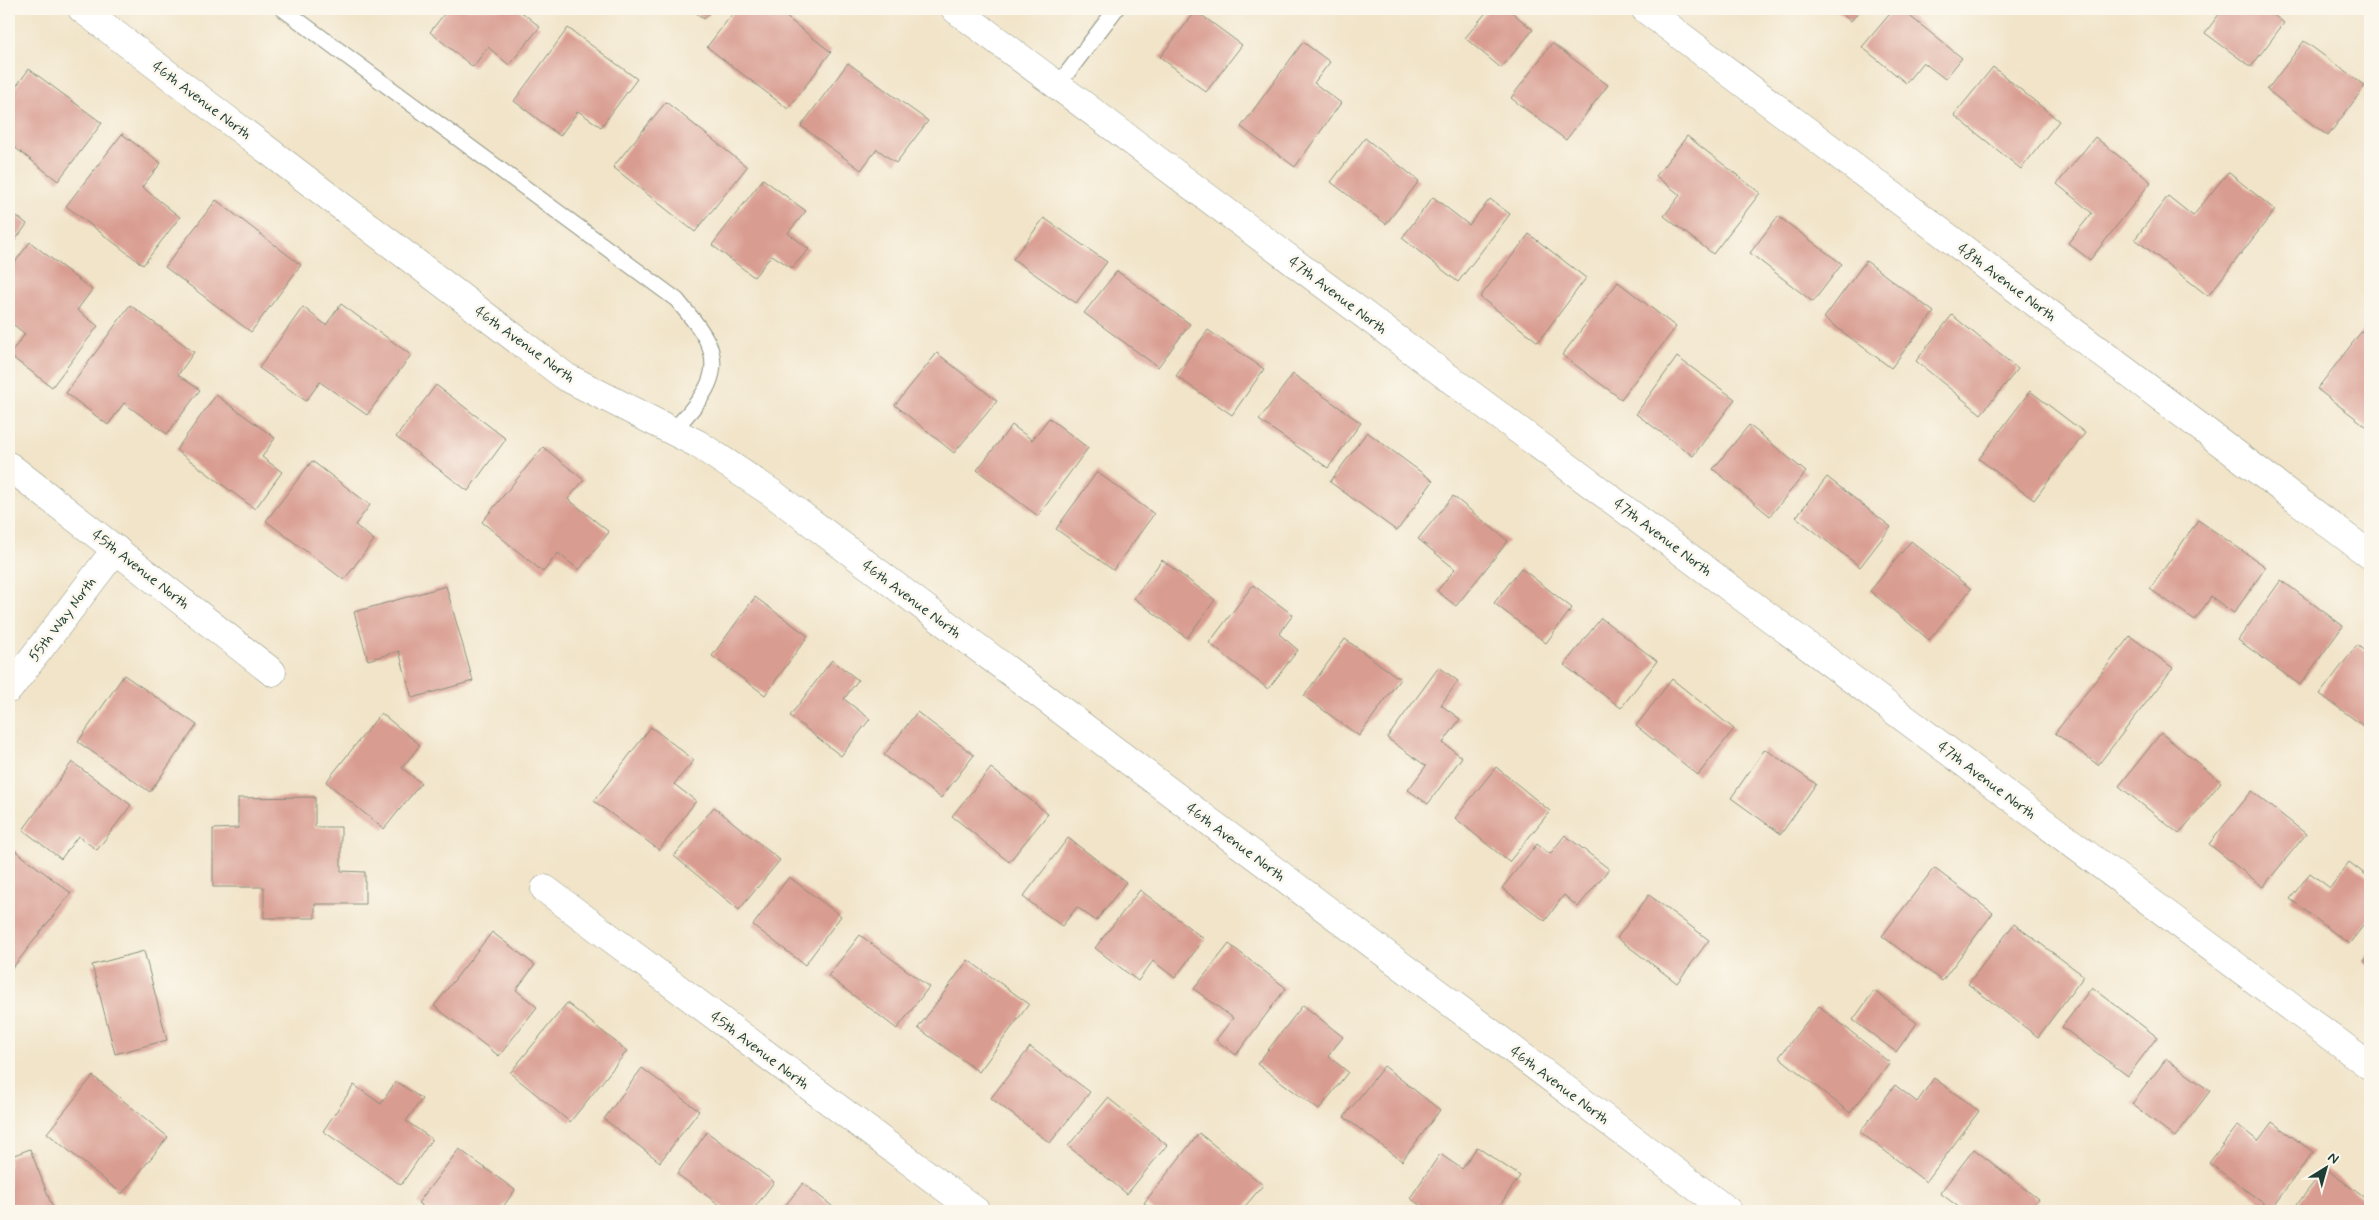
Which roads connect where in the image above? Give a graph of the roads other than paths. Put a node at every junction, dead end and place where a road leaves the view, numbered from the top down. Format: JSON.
{"nodes":[{"id":1,"x":82,"y":9,"type":"edge"},
{"id":2,"x":283,"y":9,"type":"edge"},
{"id":3,"x":956,"y":9,"type":"edge"},
{"id":4,"x":1116,"y":9,"type":"edge"},
{"id":5,"x":1644,"y":9,"type":"edge"},
{"id":6,"x":1058,"y":85,"type":"junction"},
{"id":7,"x":673,"y":432,"type":"junction"},
{"id":8,"x":9,"y":466,"type":"edge"},
{"id":9,"x":116,"y":549,"type":"junction"},
{"id":10,"x":2370,"y":555,"type":"edge"},
{"id":11,"x":272,"y":672,"type":"dead end"},
{"id":12,"x":9,"y":689,"type":"edge"},
{"id":13,"x":545,"y":889,"type":"dead end"},
{"id":14,"x":2370,"y":1066,"type":"edge"},
{"id":15,"x":976,"y":1211,"type":"edge"},
{"id":16,"x":1728,"y":1211,"type":"edge"}],
"edges":[{"from":1,"to":7,"type":"street","name":"46th Avenue North"},
{"from":2,"to":7,"type":"lane"},
{"from":3,"to":6,"type":"street","name":"47th Avenue North"},
{"from":4,"to":6,"type":"lane"},
{"from":5,"to":10,"type":"street","name":"48th Avenue North"},
{"from":6,"to":14,"type":"street","name":"47th Avenue North"},
{"from":7,"to":16,"type":"street","name":"46th Avenue North"},
{"from":8,"to":9,"type":"street","name":"45th Avenue North"},
{"from":9,"to":11,"type":"street","name":"45th Avenue North"},
{"from":9,"to":12,"type":"street","name":"55th Way North"},
{"from":13,"to":15,"type":"street","name":"45th Avenue North"}]}
